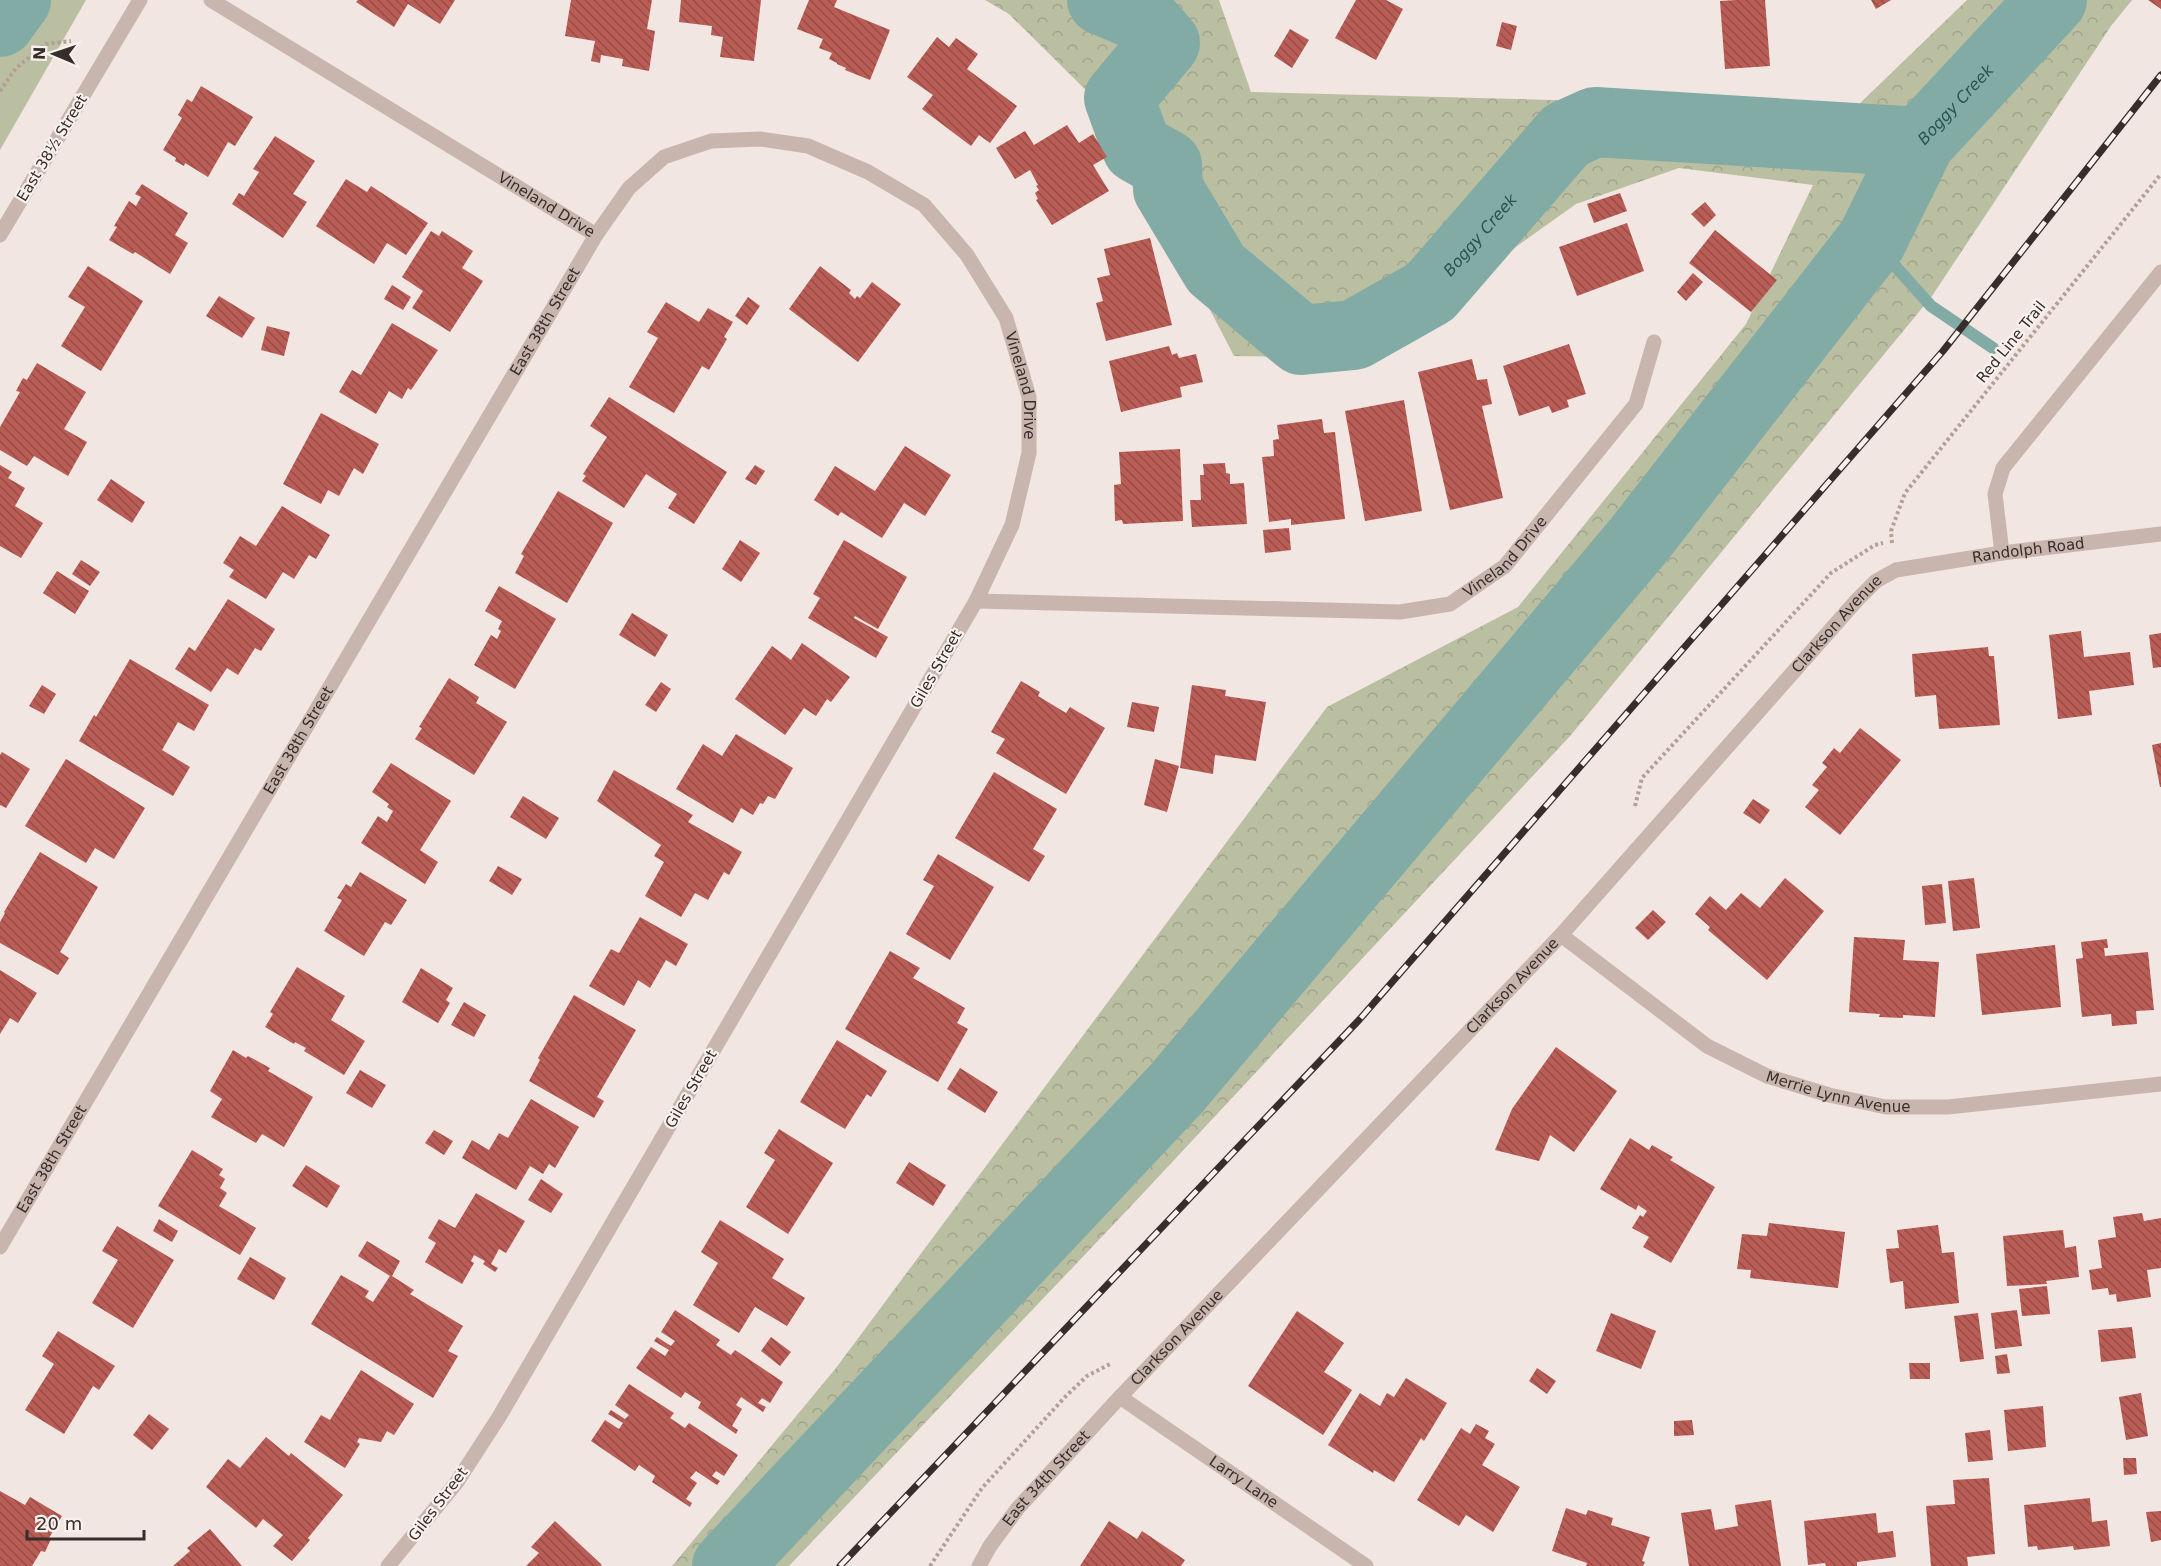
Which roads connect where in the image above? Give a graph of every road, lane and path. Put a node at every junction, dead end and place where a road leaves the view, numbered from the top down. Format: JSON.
{"nodes":[{"id":1,"x":140,"y":0,"type":"edge"},
{"id":2,"x":211,"y":0,"type":"edge"},
{"id":3,"x":71,"y":41,"type":"dead end"},
{"id":4,"x":0,"y":91,"type":"edge"},
{"id":5,"x":2161,"y":174,"type":"edge"},
{"id":6,"x":596,"y":234,"type":"junction"},
{"id":7,"x":0,"y":235,"type":"edge"},
{"id":8,"x":2161,"y":273,"type":"edge"},
{"id":9,"x":1654,"y":342,"type":"dead end"},
{"id":10,"x":1891,"y":531,"type":"dead end"},
{"id":11,"x":2161,"y":534,"type":"edge"},
{"id":12,"x":1892,"y":540,"type":"dead end"},
{"id":13,"x":2002,"y":553,"type":"junction"},
{"id":14,"x":1896,"y":570,"type":"joint"},
{"id":15,"x":976,"y":601,"type":"junction"},
{"id":16,"x":1635,"y":809,"type":"dead end"},
{"id":17,"x":1560,"y":935,"type":"junction"},
{"id":18,"x":2161,"y":1084,"type":"edge"},
{"id":19,"x":0,"y":1247,"type":"edge"},
{"id":20,"x":1113,"y":1362,"type":"dead end"},
{"id":21,"x":1120,"y":1397,"type":"junction"},
{"id":22,"x":388,"y":1566,"type":"edge"},
{"id":23,"x":930,"y":1566,"type":"edge"},
{"id":24,"x":979,"y":1566,"type":"edge"},
{"id":25,"x":1366,"y":1566,"type":"edge"}],
"edges":[{"from":1,"to":7,"type":"street","name":"East 38½ Street"},
{"from":2,"to":6,"type":"street","name":"Vineland Drive"},
{"from":3,"to":4,"type":"path"},
{"from":5,"to":10,"type":"path","name":"Red Line Trail"},
{"from":6,"to":15,"type":"street","name":"Vineland Drive"},
{"from":6,"to":19,"type":"street","name":"East 38th Street"},
{"from":8,"to":13,"type":"street"},
{"from":9,"to":15,"type":"street","name":"Vineland Drive"},
{"from":11,"to":13,"type":"street","name":"Randolph Road"},
{"from":12,"to":16,"type":"path"},
{"from":13,"to":14,"type":"street","name":"Randolph Road"},
{"from":14,"to":17,"type":"street","name":"Clarkson Avenue"},
{"from":15,"to":22,"type":"street","name":"Giles Street"},
{"from":17,"to":18,"type":"street","name":"Merrie Lynn Avenue"},
{"from":17,"to":21,"type":"street","name":"Clarkson Avenue"},
{"from":20,"to":23,"type":"path"},
{"from":21,"to":24,"type":"street","name":"East 34th Street"},
{"from":21,"to":25,"type":"street","name":"Larry Lane"}]}
